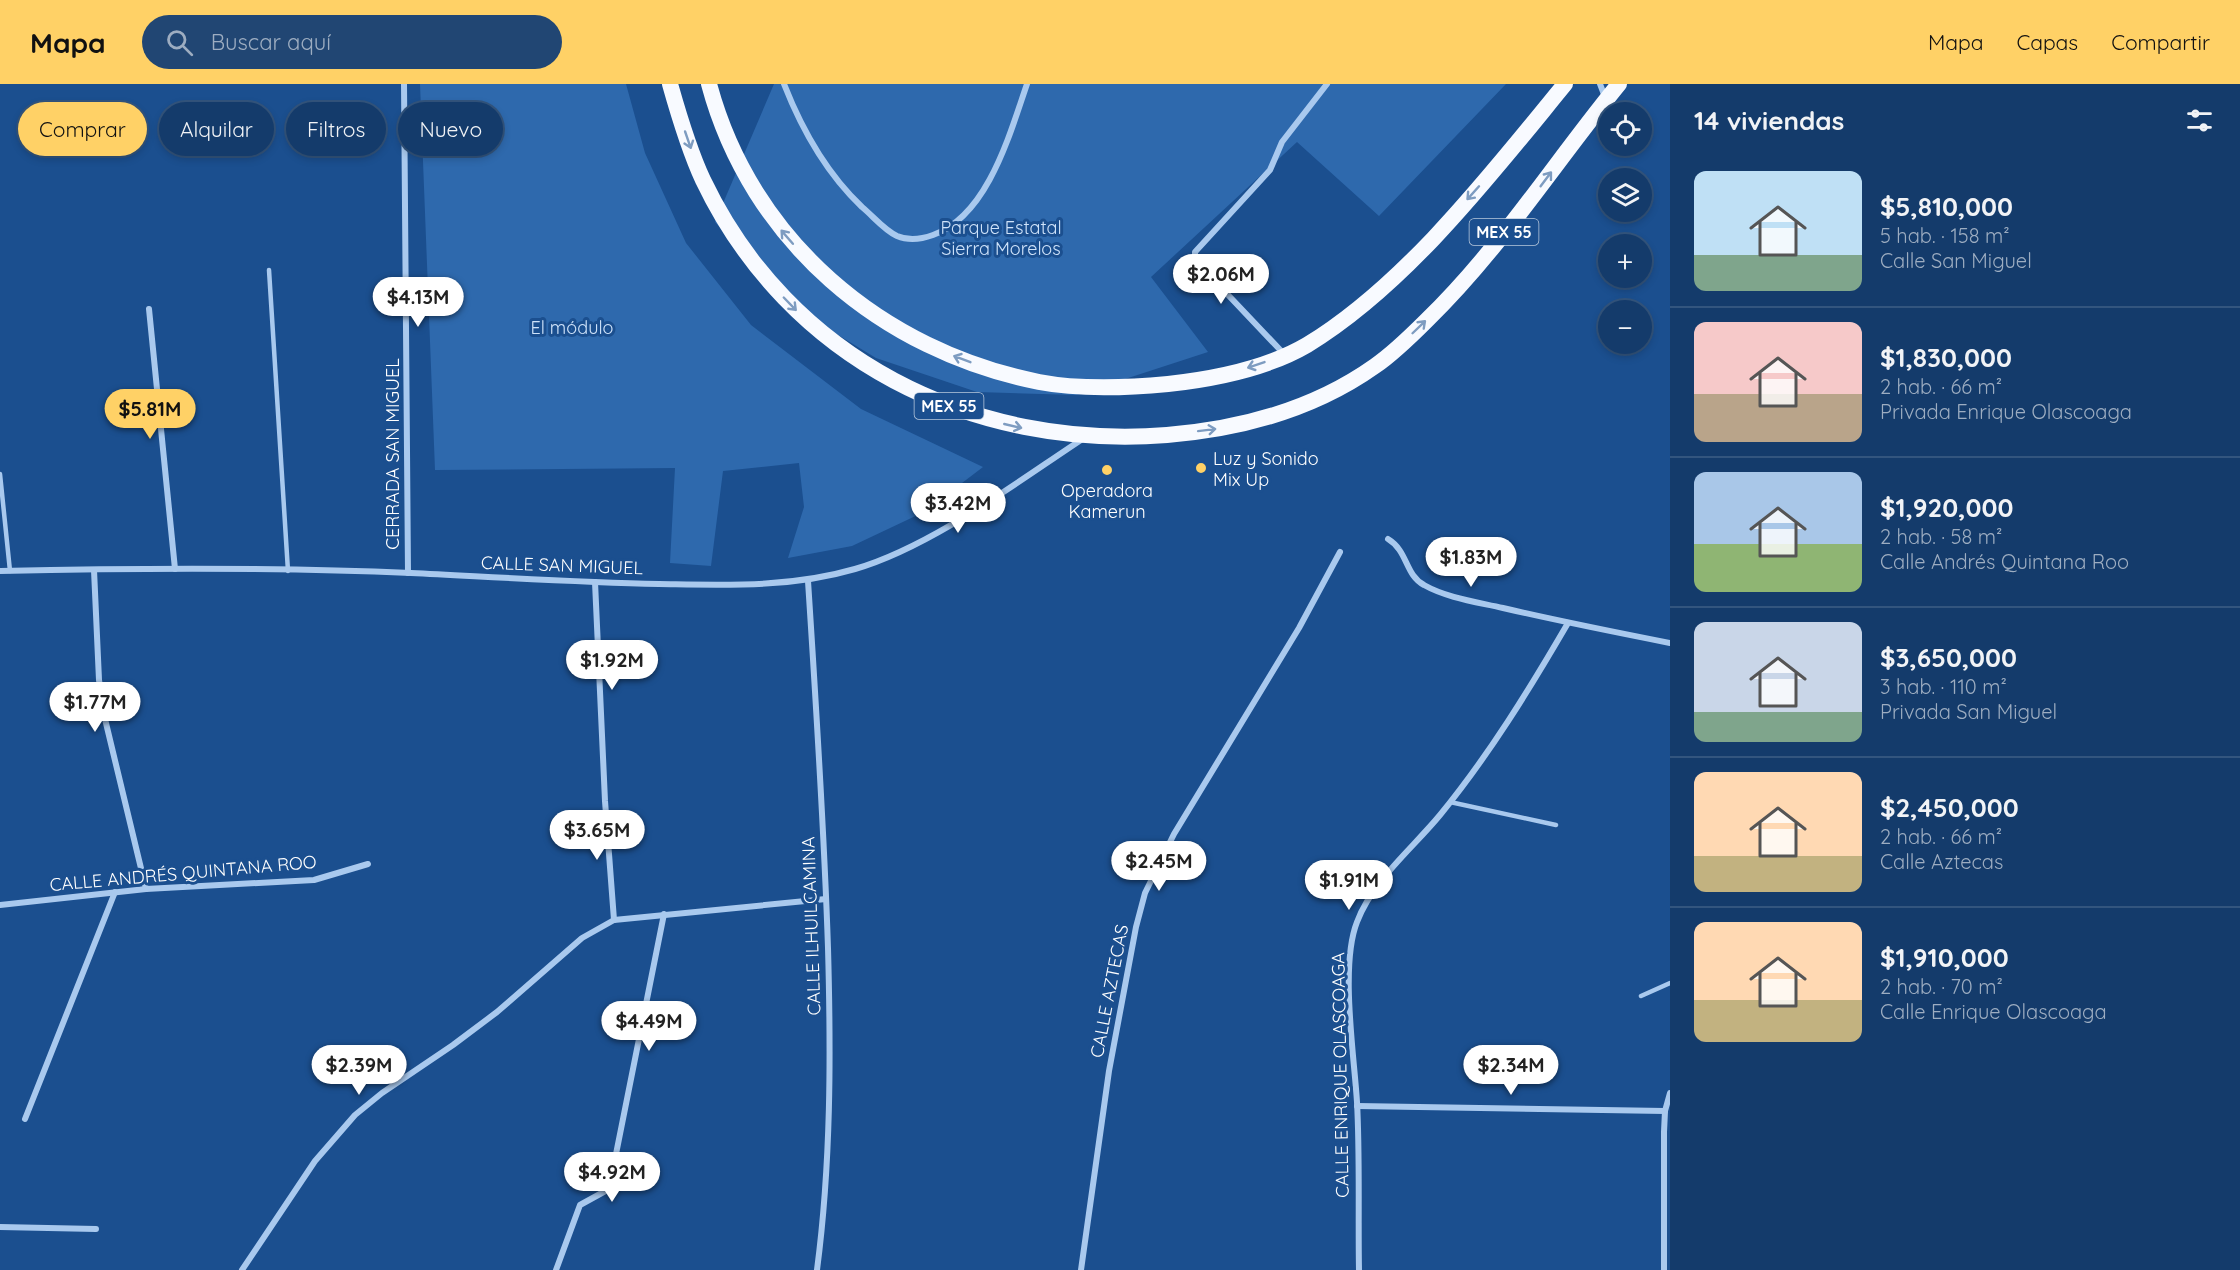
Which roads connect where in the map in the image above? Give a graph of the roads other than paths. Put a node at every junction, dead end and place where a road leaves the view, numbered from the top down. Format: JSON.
{"nodes":[{"id":1,"x":404,"y":84,"type":"edge"},
{"id":2,"x":670,"y":84,"type":"edge"},
{"id":3,"x":709,"y":84,"type":"edge"},
{"id":4,"x":784,"y":84,"type":"edge"},
{"id":5,"x":1027,"y":84,"type":"edge"},
{"id":6,"x":1327,"y":84,"type":"edge"},
{"id":7,"x":1565,"y":84,"type":"edge"},
{"id":8,"x":1600,"y":84,"type":"edge"},
{"id":9,"x":1619,"y":84,"type":"edge"},
{"id":10,"x":1606,"y":100,"type":"junction"},
{"id":11,"x":268,"y":270,"type":"dead end"},
{"id":12,"x":149,"y":309,"type":"dead end"},
{"id":13,"x":1286,"y":355,"type":"junction"},
{"id":14,"x":1086,"y":437,"type":"junction"},
{"id":15,"x":0,"y":474,"type":"edge"},
{"id":16,"x":1388,"y":538,"type":"dead end"},
{"id":17,"x":1340,"y":552,"type":"dead end"},
{"id":18,"x":175,"y":569,"type":"junction"},
{"id":19,"x":94,"y":570,"type":"junction"},
{"id":20,"x":0,"y":571,"type":"edge"},
{"id":21,"x":10,"y":571,"type":"junction"},
{"id":22,"x":288,"y":571,"type":"junction"},
{"id":23,"x":408,"y":573,"type":"junction"},
{"id":24,"x":808,"y":581,"type":"junction"},
{"id":25,"x":595,"y":582,"type":"junction"},
{"id":26,"x":1568,"y":623,"type":"junction"},
{"id":27,"x":1670,"y":643,"type":"edge"},
{"id":28,"x":1450,"y":802,"type":"junction"},
{"id":29,"x":1556,"y":825,"type":"dead end"},
{"id":30,"x":368,"y":864,"type":"dead end"},
{"id":31,"x":146,"y":889,"type":"junction"},
{"id":32,"x":115,"y":892,"type":"junction"},
{"id":33,"x":826,"y":899,"type":"junction"},
{"id":34,"x":0,"y":905,"type":"edge"},
{"id":35,"x":664,"y":914,"type":"junction"},
{"id":36,"x":614,"y":920,"type":"junction"},
{"id":37,"x":1670,"y":982,"type":"edge"},
{"id":38,"x":1641,"y":996,"type":"dead end"},
{"id":39,"x":1670,"y":1093,"type":"edge"},
{"id":40,"x":1357,"y":1106,"type":"junction"},
{"id":41,"x":1665,"y":1111,"type":"junction"},
{"id":42,"x":25,"y":1119,"type":"dead end"},
{"id":43,"x":0,"y":1227,"type":"edge"},
{"id":44,"x":96,"y":1229,"type":"dead end"},
{"id":45,"x":242,"y":1270,"type":"edge"},
{"id":46,"x":556,"y":1270,"type":"edge"},
{"id":47,"x":817,"y":1270,"type":"edge"},
{"id":48,"x":1081,"y":1270,"type":"edge"},
{"id":49,"x":1359,"y":1270,"type":"edge"},
{"id":50,"x":1664,"y":1270,"type":"edge"}],
"edges":[{"from":1,"to":23,"type":"street","name":"CERRADA SAN MIGUEL"},
{"from":2,"to":14,"type":"highway","number":"MEX 55","one_way":true},
{"from":13,"to":3,"type":"highway","number":"MEX 55","one_way":true},
{"from":4,"to":5,"type":"street"},
{"from":6,"to":13,"type":"street"},
{"from":7,"to":13,"type":"highway","number":"MEX 55","one_way":true},
{"from":8,"to":10,"type":"street"},
{"from":9,"to":10,"type":"highway","number":"MEX 55"},
{"from":14,"to":10,"type":"highway","number":"MEX 55","one_way":true},
{"from":11,"to":22,"type":"lane"},
{"from":12,"to":18,"type":"street"},
{"from":14,"to":24,"type":"street","name":"CALLE SAN MIGUEL"},
{"from":15,"to":21,"type":"lane"},
{"from":16,"to":26,"type":"street"},
{"from":17,"to":48,"type":"street","name":"CALLE AZTECAS"},
{"from":18,"to":19,"type":"street","name":"CALLE SAN MIGUEL"},
{"from":18,"to":22,"type":"street","name":"CALLE SAN MIGUEL"},
{"from":19,"to":21,"type":"street","name":"CALLE SAN MIGUEL"},
{"from":19,"to":31,"type":"street"},
{"from":20,"to":21,"type":"street","name":"CALLE SAN MIGUEL"},
{"from":22,"to":23,"type":"street","name":"CALLE SAN MIGUEL"},
{"from":23,"to":25,"type":"street","name":"CALLE SAN MIGUEL"},
{"from":24,"to":25,"type":"street","name":"CALLE SAN MIGUEL"},
{"from":24,"to":33,"type":"street","name":"CALLE ILHUILCAMINA"},
{"from":25,"to":36,"type":"street"},
{"from":26,"to":27,"type":"street"},
{"from":26,"to":28,"type":"street","name":"CALLE ENRIQUE OLASCOAGA"},
{"from":28,"to":29,"type":"lane"},
{"from":28,"to":40,"type":"street","name":"CALLE ENRIQUE OLASCOAGA"},
{"from":30,"to":31,"type":"street","name":"CALLE ANDRÉS QUINTANA ROO"},
{"from":31,"to":32,"type":"street","name":"CALLE ANDRÉS QUINTANA ROO"},
{"from":32,"to":34,"type":"street","name":"CALLE ANDRÉS QUINTANA ROO"},
{"from":32,"to":42,"type":"street"},
{"from":33,"to":35,"type":"street"},
{"from":33,"to":47,"type":"street","name":"CALLE ILHUILCAMINA"},
{"from":35,"to":36,"type":"street"},
{"from":35,"to":46,"type":"street"},
{"from":36,"to":45,"type":"street"},
{"from":37,"to":38,"type":"lane"},
{"from":39,"to":41,"type":"street"},
{"from":40,"to":41,"type":"street"},
{"from":40,"to":49,"type":"street","name":"CALLE ENRIQUE OLASCOAGA"},
{"from":41,"to":50,"type":"street"},
{"from":43,"to":44,"type":"street"}]}
